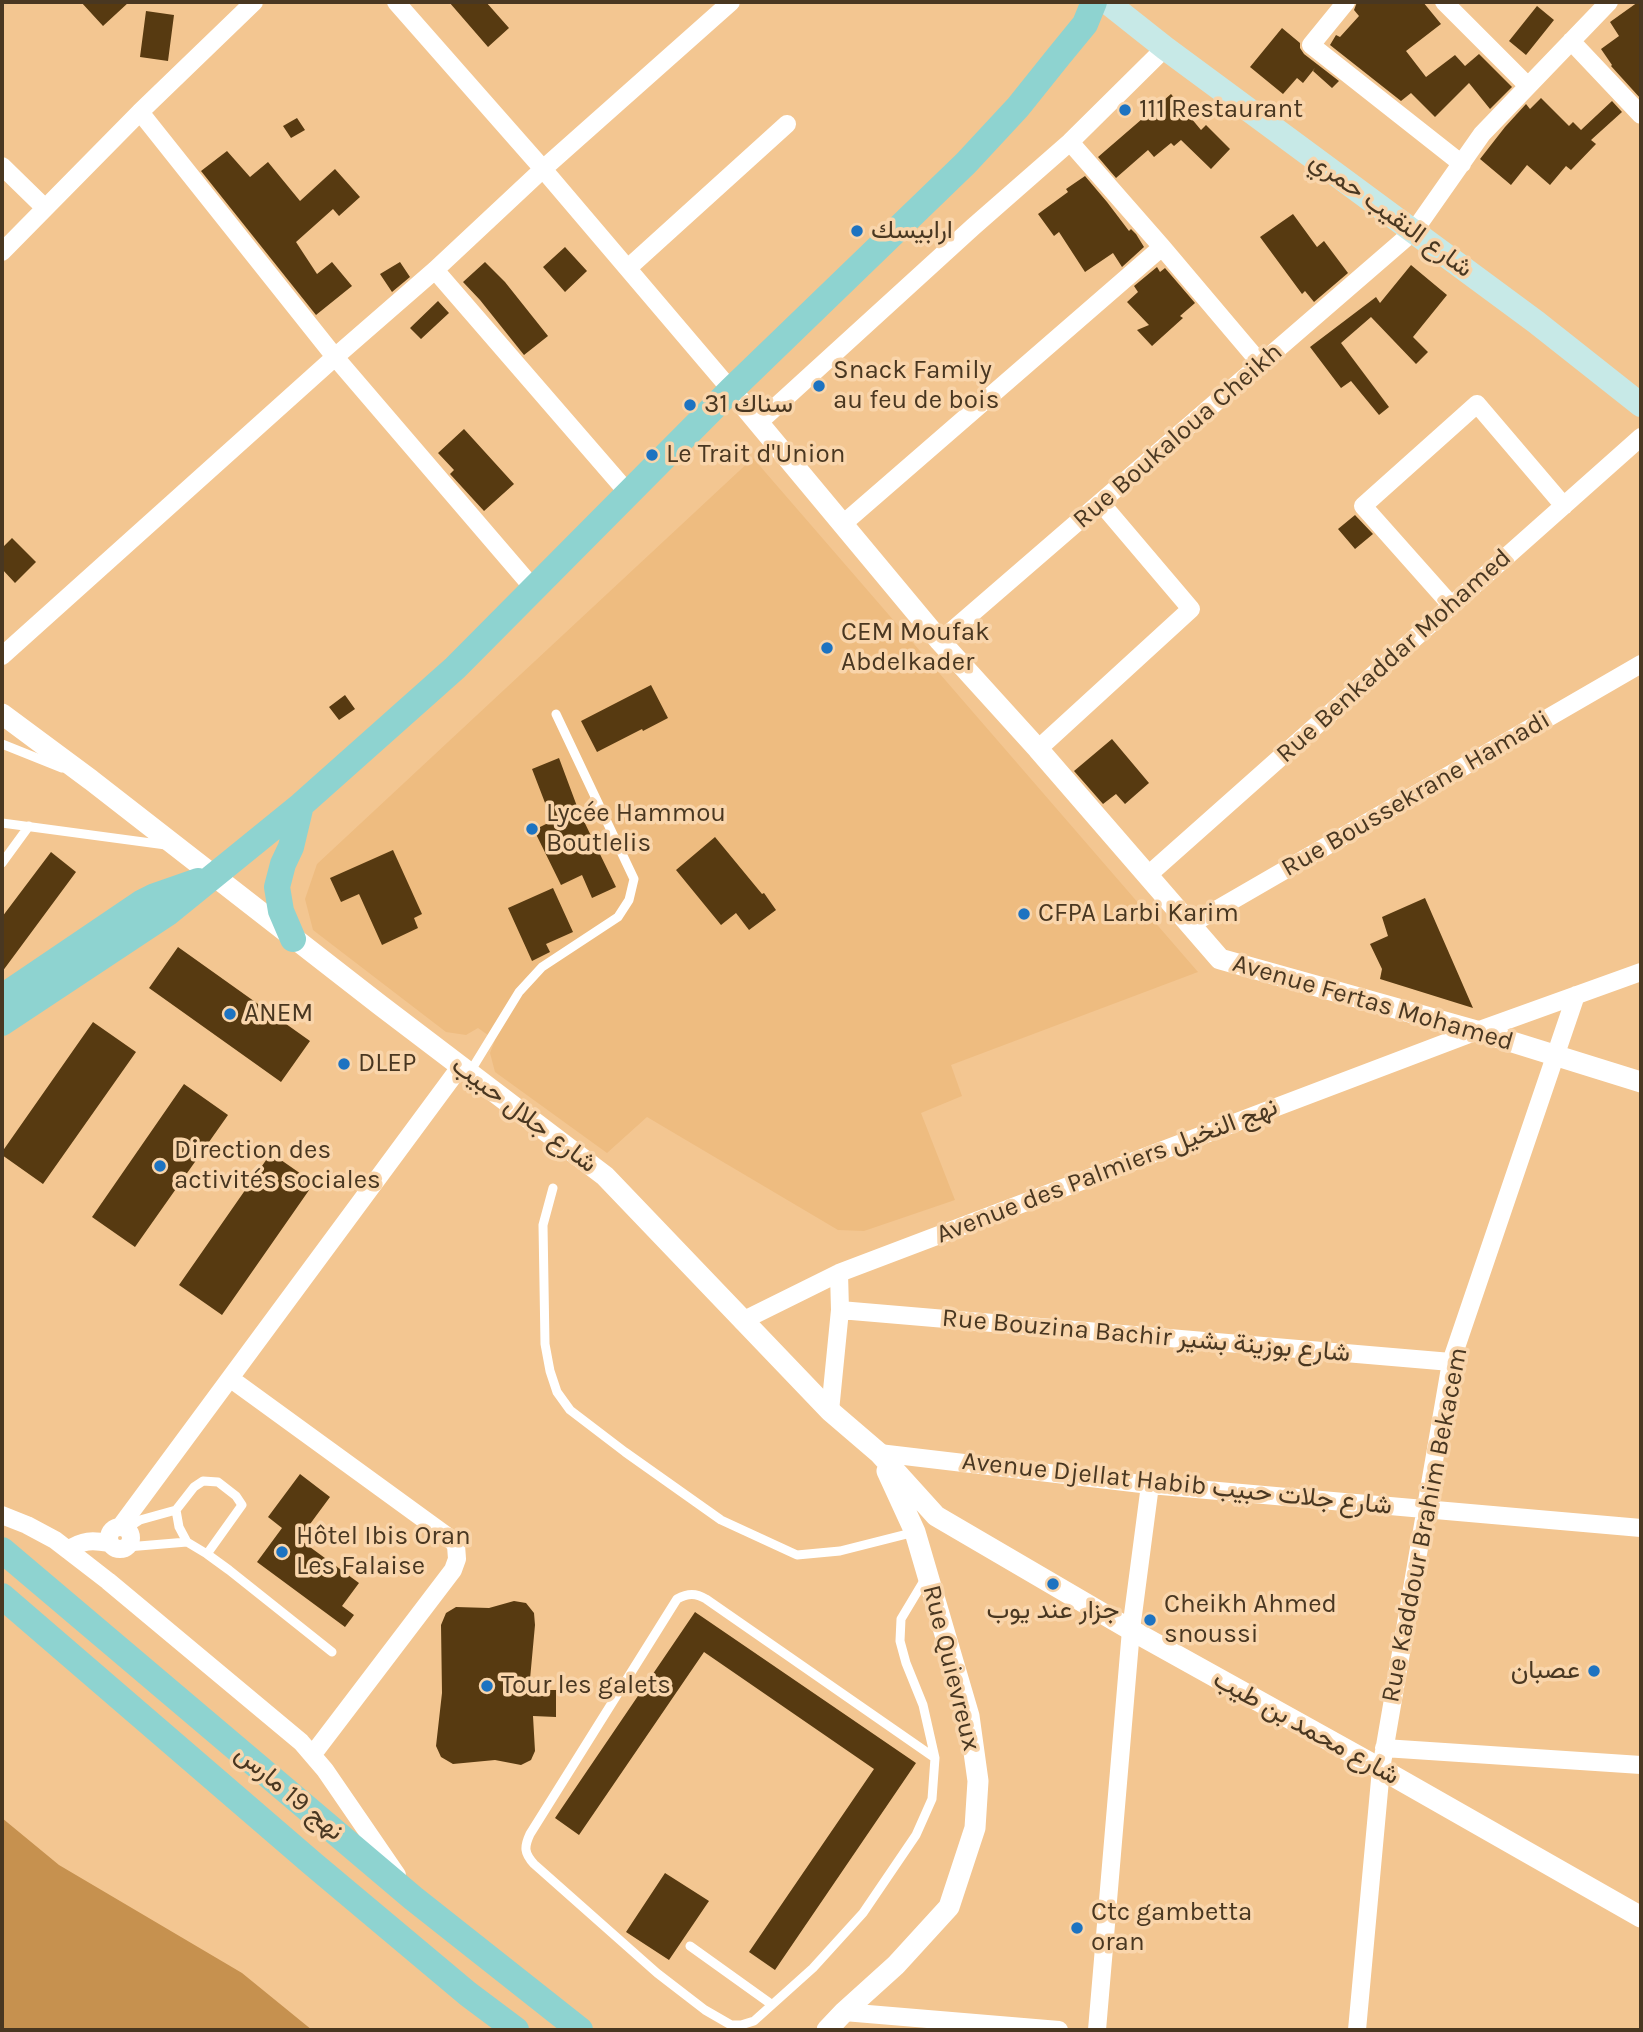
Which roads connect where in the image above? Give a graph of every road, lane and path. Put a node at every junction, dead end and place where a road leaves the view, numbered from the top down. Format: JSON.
{"nodes":[{"id":1,"x":254,"y":2,"type":"edge"},
{"id":2,"x":396,"y":2,"type":"edge"},
{"id":3,"x":731,"y":2,"type":"edge"},
{"id":4,"x":1094,"y":2,"type":"edge"},
{"id":5,"x":1107,"y":2,"type":"edge"},
{"id":6,"x":1346,"y":2,"type":"edge"},
{"id":7,"x":1444,"y":2,"type":"edge"},
{"id":8,"x":1609,"y":2,"type":"edge"},
{"id":9,"x":1572,"y":41,"type":"junction"},
{"id":10,"x":1165,"y":48,"type":"junction"},
{"id":11,"x":1528,"y":86,"type":"junction"},
{"id":12,"x":140,"y":112,"type":"junction"},
{"id":13,"x":1641,"y":115,"type":"edge"},
{"id":14,"x":787,"y":124,"type":"dead end"},
{"id":15,"x":1070,"y":142,"type":"junction"},
{"id":16,"x":1462,"y":164,"type":"junction"},
{"id":17,"x":2,"y":166,"type":"edge"},
{"id":18,"x":543,"y":169,"type":"junction"},
{"id":19,"x":45,"y":208,"type":"junction"},
{"id":20,"x":1414,"y":231,"type":"junction"},
{"id":21,"x":1162,"y":247,"type":"junction"},
{"id":22,"x":2,"y":252,"type":"edge"},
{"id":23,"x":628,"y":268,"type":"junction"},
{"id":24,"x":435,"y":270,"type":"junction"},
{"id":25,"x":335,"y":357,"type":"junction"},
{"id":26,"x":1261,"y":364,"type":"junction"},
{"id":27,"x":731,"y":390,"type":"junction"},
{"id":28,"x":1641,"y":405,"type":"edge"},
{"id":29,"x":758,"y":423,"type":"junction"},
{"id":30,"x":1641,"y":437,"type":"edge"},
{"id":31,"x":629,"y":494,"type":"junction"},
{"id":32,"x":1101,"y":503,"type":"junction"},
{"id":33,"x":1564,"y":506,"type":"junction"},
{"id":34,"x":844,"y":523,"type":"junction"},
{"id":35,"x":534,"y":589,"type":"junction"},
{"id":36,"x":1451,"y":605,"type":"junction"},
{"id":37,"x":940,"y":641,"type":"junction"},
{"id":38,"x":2,"y":656,"type":"edge"},
{"id":39,"x":1641,"y":664,"type":"edge"},
{"id":40,"x":2,"y":714,"type":"edge"},
{"id":41,"x":556,"y":714,"type":"dead end"},
{"id":42,"x":2,"y":744,"type":"edge"},
{"id":43,"x":1038,"y":749,"type":"junction"},
{"id":44,"x":91,"y":780,"type":"junction"},
{"id":45,"x":301,"y":805,"type":"junction"},
{"id":46,"x":2,"y":822,"type":"edge"},
{"id":47,"x":29,"y":826,"type":"junction"},
{"id":48,"x":176,"y":846,"type":"junction"},
{"id":49,"x":2,"y":863,"type":"edge"},
{"id":50,"x":213,"y":876,"type":"junction"},
{"id":51,"x":1147,"y":876,"type":"junction"},
{"id":52,"x":1190,"y":925,"type":"junction"},
{"id":53,"x":293,"y":939,"type":"junction"},
{"id":54,"x":1641,"y":972,"type":"edge"},
{"id":55,"x":1576,"y":996,"type":"junction"},
{"id":56,"x":2,"y":997,"type":"edge"},
{"id":57,"x":2,"y":1023,"type":"edge"},
{"id":58,"x":1476,"y":1031,"type":"junction"},
{"id":59,"x":1555,"y":1056,"type":"junction"},
{"id":60,"x":465,"y":1070,"type":"junction"},
{"id":61,"x":1641,"y":1082,"type":"edge"},
{"id":62,"x":553,"y":1188,"type":"dead end"},
{"id":63,"x":839,"y":1273,"type":"junction"},
{"id":64,"x":840,"y":1310,"type":"junction"},
{"id":65,"x":742,"y":1321,"type":"junction"},
{"id":66,"x":1451,"y":1363,"type":"junction"},
{"id":67,"x":231,"y":1379,"type":"junction"},
{"id":68,"x":830,"y":1411,"type":"junction"},
{"id":69,"x":879,"y":1453,"type":"junction"},
{"id":70,"x":1150,"y":1485,"type":"junction"},
{"id":71,"x":1426,"y":1509,"type":"junction"},
{"id":72,"x":176,"y":1510,"type":"junction"},
{"id":73,"x":2,"y":1515,"type":"edge"},
{"id":74,"x":1641,"y":1528,"type":"edge"},
{"id":75,"x":915,"y":1532,"type":"junction"},
{"id":76,"x":120,"y":1539,"type":"junction"},
{"id":77,"x":187,"y":1542,"type":"junction"},
{"id":78,"x":2,"y":1550,"type":"edge"},
{"id":79,"x":68,"y":1550,"type":"junction"},
{"id":80,"x":207,"y":1554,"type":"junction"},
{"id":81,"x":927,"y":1575,"type":"junction"},
{"id":82,"x":108,"y":1581,"type":"junction"},
{"id":83,"x":2,"y":1596,"type":"edge"},
{"id":84,"x":1131,"y":1630,"type":"junction"},
{"id":85,"x":332,"y":1652,"type":"dead end"},
{"id":86,"x":313,"y":1754,"type":"junction"},
{"id":87,"x":935,"y":1758,"type":"junction"},
{"id":88,"x":1382,"y":1758,"type":"junction"},
{"id":89,"x":1641,"y":1765,"type":"edge"},
{"id":90,"x":413,"y":1898,"type":"junction"},
{"id":91,"x":1641,"y":1917,"type":"edge"},
{"id":92,"x":690,"y":1946,"type":"dead end"},
{"id":93,"x":771,"y":2004,"type":"junction"},
{"id":94,"x":844,"y":2012,"type":"junction"},
{"id":95,"x":516,"y":2030,"type":"edge"},
{"id":96,"x":580,"y":2030,"type":"edge"},
{"id":97,"x":827,"y":2030,"type":"edge"},
{"id":98,"x":1059,"y":2030,"type":"edge"},
{"id":99,"x":1097,"y":2030,"type":"edge"},
{"id":100,"x":1357,"y":2030,"type":"edge"}],
"edges":[{"from":1,"to":12,"type":"street"},
{"from":2,"to":18,"type":"street"},
{"from":3,"to":18,"type":"street"},
{"from":4,"to":27,"type":"main road"},
{"from":5,"to":10,"type":"main road","name":"شارع النقيب حمري"},
{"from":6,"to":16,"type":"street"},
{"from":7,"to":11,"type":"street"},
{"from":8,"to":9,"type":"street","name":"Rue Boukaloua Cheikh"},
{"from":9,"to":11,"type":"street","name":"Rue Boukaloua Cheikh"},
{"from":9,"to":13,"type":"street"},
{"from":10,"to":15,"type":"street"},
{"from":10,"to":20,"type":"main road","name":"شارع النقيب حمري"},
{"from":11,"to":16,"type":"street","name":"Rue Boukaloua Cheikh"},
{"from":12,"to":19,"type":"street"},
{"from":12,"to":25,"type":"street"},
{"from":14,"to":23,"type":"street"},
{"from":15,"to":21,"type":"street"},
{"from":15,"to":29,"type":"street"},
{"from":16,"to":20,"type":"street","name":"Rue Boukaloua Cheikh"},
{"from":17,"to":19,"type":"street"},
{"from":18,"to":23,"type":"street"},
{"from":18,"to":24,"type":"street"},
{"from":19,"to":22,"type":"street"},
{"from":20,"to":26,"type":"street","name":"Rue Boukaloua Cheikh"},
{"from":20,"to":28,"type":"main road","name":"شارع النقيب حمري"},
{"from":21,"to":26,"type":"street"},
{"from":21,"to":34,"type":"street"},
{"from":23,"to":27,"type":"street"},
{"from":24,"to":25,"type":"street"},
{"from":24,"to":31,"type":"street"},
{"from":25,"to":35,"type":"street"},
{"from":25,"to":38,"type":"street"},
{"from":26,"to":32,"type":"street","name":"Rue Boukaloua Cheikh"},
{"from":27,"to":29,"type":"street","name":"Avenue Fertas Mohamed"},
{"from":27,"to":31,"type":"main road"},
{"from":29,"to":34,"type":"street","name":"Avenue Fertas Mohamed"},
{"from":30,"to":33,"type":"street","name":"Rue Benkaddar Mohamed"},
{"from":31,"to":35,"type":"main road"},
{"from":32,"to":37,"type":"street","name":"Rue Boukaloua Cheikh"},
{"from":32,"to":43,"type":"street"},
{"from":33,"to":36,"type":"street","name":"Rue Benkaddar Mohamed"},
{"from":33,"to":36,"type":"street"},
{"from":34,"to":37,"type":"street","name":"Avenue Fertas Mohamed"},
{"from":35,"to":45,"type":"main road"},
{"from":36,"to":51,"type":"street","name":"Rue Benkaddar Mohamed"},
{"from":37,"to":43,"type":"street","name":"Avenue Fertas Mohamed"},
{"from":39,"to":52,"type":"street","name":"Rue Boussekrane Hamadi"},
{"from":40,"to":44,"type":"street","name":"شارع جلال حبيب"},
{"from":41,"to":60,"type":"lane"},
{"from":42,"to":44,"type":"lane"},
{"from":43,"to":51,"type":"street","name":"Avenue Fertas Mohamed"},
{"from":44,"to":48,"type":"street","name":"شارع جلال حبيب"},
{"from":45,"to":50,"type":"main road"},
{"from":45,"to":53,"type":"main road"},
{"from":46,"to":47,"type":"lane"},
{"from":47,"to":48,"type":"lane"},
{"from":47,"to":49,"type":"lane"},
{"from":48,"to":50,"type":"street","name":"شارع جلال حبيب"},
{"from":50,"to":53,"type":"street","name":"شارع جلال حبيب"},
{"from":50,"to":56,"type":"main road"},
{"from":50,"to":57,"type":"main road"},
{"from":51,"to":52,"type":"street","name":"Avenue Fertas Mohamed"},
{"from":52,"to":58,"type":"street","name":"Avenue Fertas Mohamed"},
{"from":53,"to":60,"type":"street","name":"شارع جلال حبيب"},
{"from":54,"to":55,"type":"street","name":"Avenue des Palmiers نهج النخيل"},
{"from":55,"to":58,"type":"street","name":"Avenue des Palmiers نهج النخيل"},
{"from":55,"to":59,"type":"street","name":"Rue Kaddour Brahim Bekacem"},
{"from":58,"to":59,"type":"street","name":"Avenue Fertas Mohamed"},
{"from":58,"to":63,"type":"street","name":"Avenue des Palmiers نهج النخيل"},
{"from":59,"to":61,"type":"street","name":"Avenue Fertas Mohamed"},
{"from":59,"to":66,"type":"street","name":"Rue Kaddour Brahim Bekacem"},
{"from":60,"to":65,"type":"street","name":"شارع جلال حبيب"},
{"from":60,"to":67,"type":"street"},
{"from":62,"to":75,"type":"lane"},
{"from":63,"to":64,"type":"street"},
{"from":63,"to":65,"type":"street","name":"Avenue des Palmiers نهج النخيل"},
{"from":64,"to":66,"type":"street","name":"Rue Bouzina Bachir شارع بوزينة بشير"},
{"from":64,"to":68,"type":"street"},
{"from":65,"to":68,"type":"street","name":"شارع جلال حبيب"},
{"from":66,"to":71,"type":"street","name":"Rue Kaddour Brahim Bekacem"},
{"from":67,"to":76,"type":"street"},
{"from":67,"to":86,"type":"street"},
{"from":68,"to":69,"type":"street","name":"شارع جلال حبيب"},
{"from":69,"to":70,"type":"street","name":"Avenue Djellat Habib شارع جلات حبيب"},
{"from":69,"to":75,"type":"street","name":"Rue Quievreux"},
{"from":69,"to":84,"type":"street","name":"شارع محمد بن طيب"},
{"from":70,"to":71,"type":"street","name":"Avenue Djellat Habib شارع جلات حبيب"},
{"from":70,"to":84,"type":"street"},
{"from":71,"to":74,"type":"street","name":"Avenue Djellat Habib شارع جلات حبيب"},
{"from":71,"to":88,"type":"street","name":"Rue Kaddour Brahim Bekacem"},
{"from":72,"to":76,"type":"lane"},
{"from":72,"to":77,"type":"lane"},
{"from":72,"to":80,"type":"lane"},
{"from":73,"to":79,"type":"street"},
{"from":75,"to":81,"type":"street","name":"Rue Quievreux"},
{"from":76,"to":77,"type":"lane"},
{"from":76,"to":79,"type":"street"},
{"from":76,"to":82,"type":"street"},
{"from":77,"to":80,"type":"lane"},
{"from":78,"to":90,"type":"main road","name":"نهج 19 مارس"},
{"from":79,"to":82,"type":"street"},
{"from":80,"to":85,"type":"lane"},
{"from":81,"to":87,"type":"lane"},
{"from":81,"to":94,"type":"street","name":"Rue Quievreux"},
{"from":82,"to":86,"type":"street"},
{"from":83,"to":95,"type":"main road","name":"نهج 19 مارس"},
{"from":84,"to":88,"type":"street","name":"شارع محمد بن طيب"},
{"from":84,"to":99,"type":"street"},
{"from":86,"to":90,"type":"street"},
{"from":87,"to":93,"type":"lane"},
{"from":87,"to":93,"type":"lane"},
{"from":88,"to":89,"type":"street"},
{"from":88,"to":91,"type":"street","name":"شارع محمد بن طيب"},
{"from":88,"to":100,"type":"street","name":"Rue Kaddour Brahim Bekacem"},
{"from":90,"to":96,"type":"main road","name":"نهج 19 مارس"},
{"from":92,"to":93,"type":"lane"},
{"from":94,"to":97,"type":"street","name":"Rue Quievreux"},
{"from":94,"to":98,"type":"street"}]}
